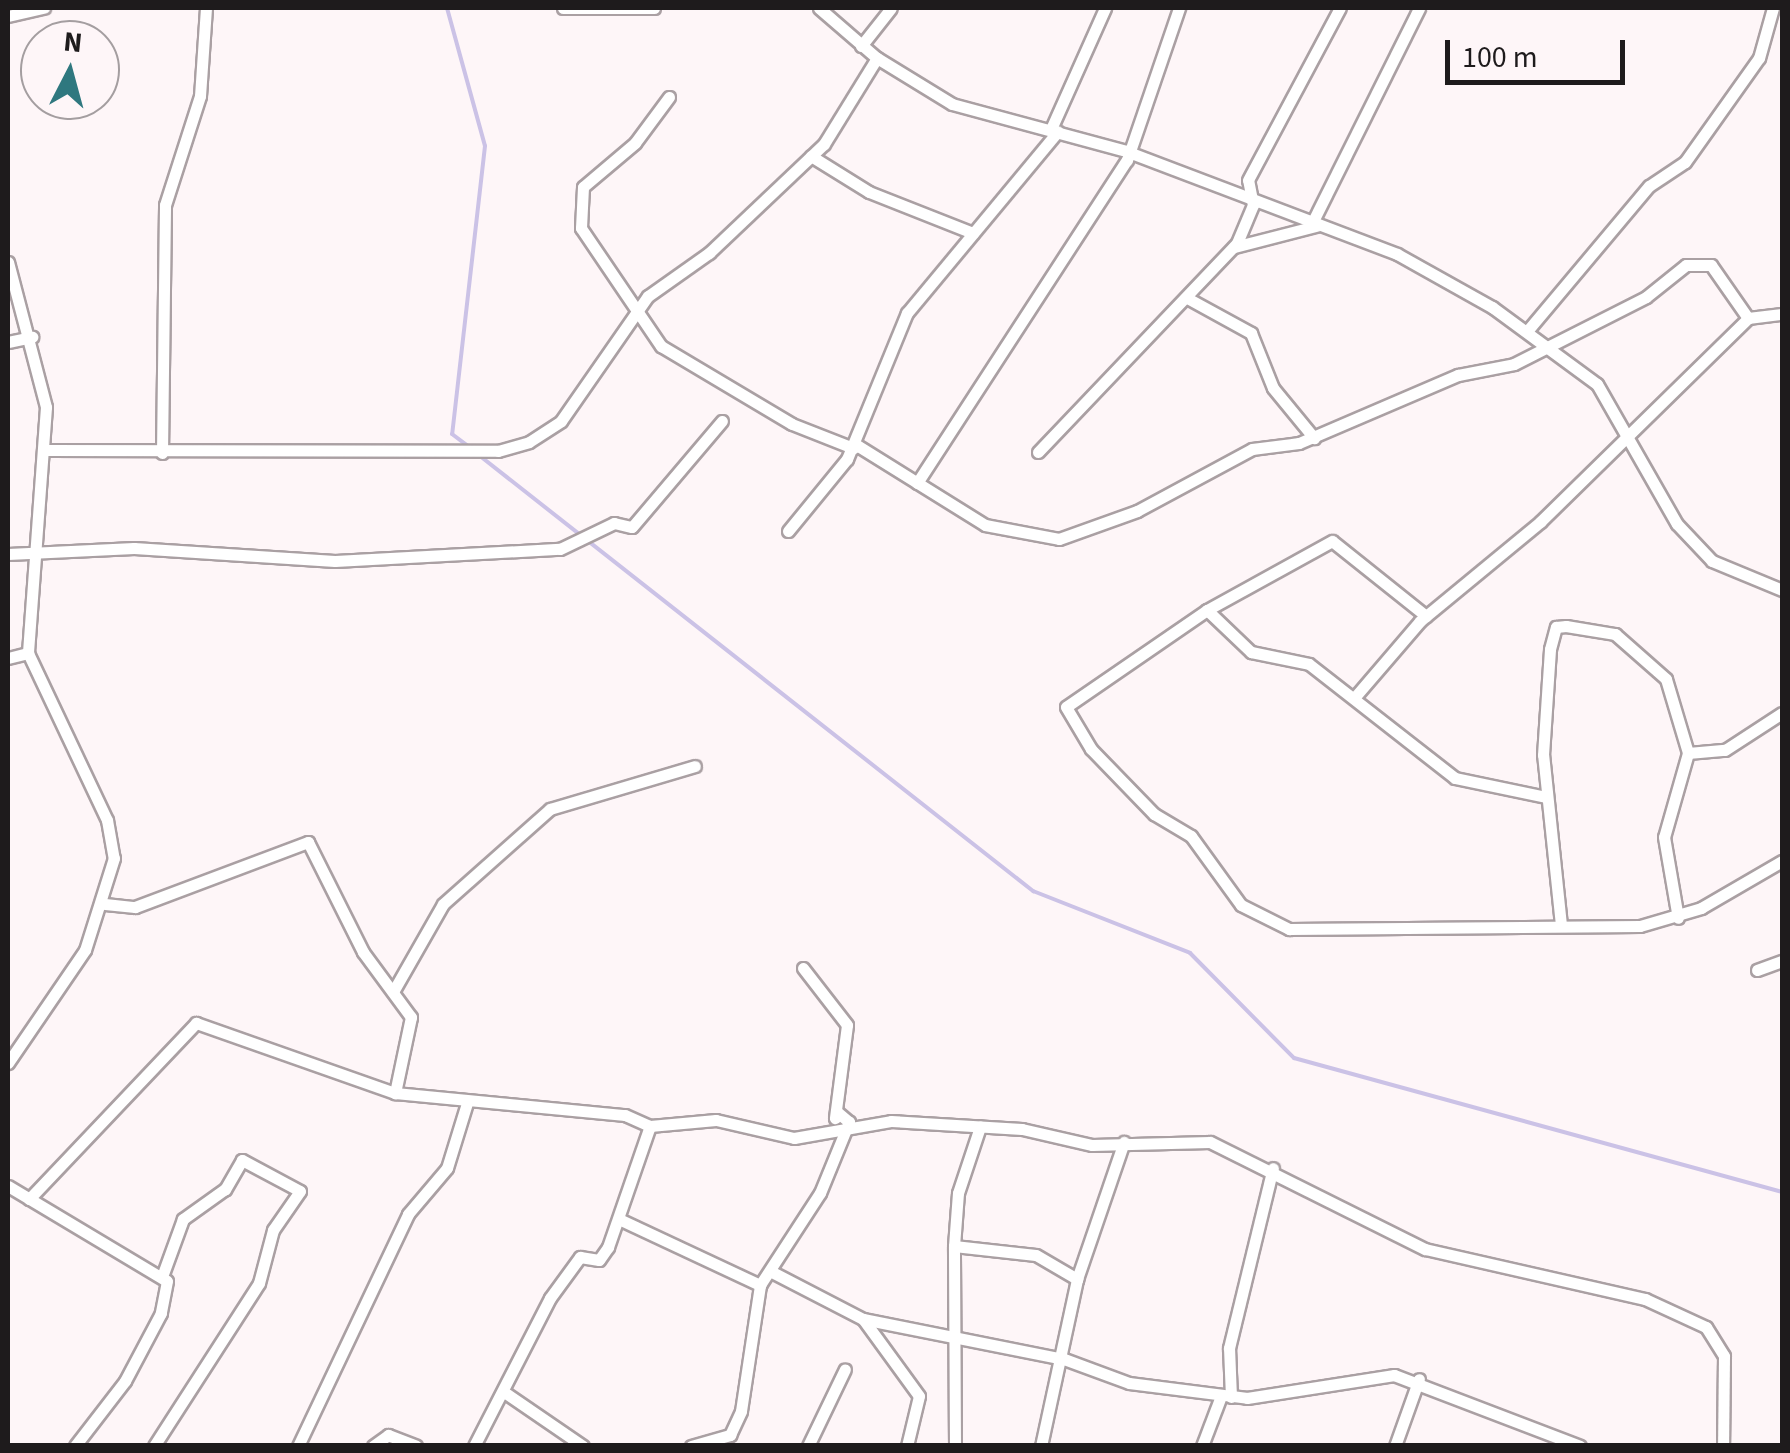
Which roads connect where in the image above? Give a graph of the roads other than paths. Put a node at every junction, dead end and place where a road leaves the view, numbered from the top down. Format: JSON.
{"nodes":[{"id":1,"x":44,"y":8,"type":"edge"},
{"id":2,"x":206,"y":8,"type":"edge"},
{"id":3,"x":563,"y":8,"type":"edge"},
{"id":4,"x":654,"y":8,"type":"edge"},
{"id":5,"x":819,"y":8,"type":"edge"},
{"id":6,"x":891,"y":8,"type":"edge"},
{"id":7,"x":1105,"y":8,"type":"edge"},
{"id":8,"x":1179,"y":8,"type":"edge"},
{"id":9,"x":1340,"y":8,"type":"edge"},
{"id":10,"x":1419,"y":8,"type":"edge"},
{"id":11,"x":1772,"y":8,"type":"edge"},
{"id":12,"x":8,"y":16,"type":"edge"},
{"id":13,"x":861,"y":46,"type":"junction"},
{"id":14,"x":876,"y":58,"type":"junction"},
{"id":15,"x":669,"y":97,"type":"dead end"},
{"id":16,"x":1054,"y":130,"type":"junction"},
{"id":17,"x":1126,"y":150,"type":"junction"},
{"id":18,"x":811,"y":156,"type":"junction"},
{"id":19,"x":1253,"y":205,"type":"junction"},
{"id":20,"x":1314,"y":226,"type":"junction"},
{"id":21,"x":974,"y":233,"type":"junction"},
{"id":22,"x":1234,"y":247,"type":"junction"},
{"id":23,"x":8,"y":262,"type":"edge"},
{"id":24,"x":1189,"y":299,"type":"junction"},
{"id":25,"x":634,"y":312,"type":"junction"},
{"id":26,"x":1782,"y":314,"type":"edge"},
{"id":27,"x":1748,"y":318,"type":"junction"},
{"id":28,"x":1528,"y":330,"type":"junction"},
{"id":29,"x":32,"y":337,"type":"junction"},
{"id":30,"x":8,"y":342,"type":"edge"},
{"id":31,"x":1554,"y":346,"type":"junction"},
{"id":32,"x":722,"y":420,"type":"dead end"},
{"id":33,"x":1314,"y":438,"type":"junction"},
{"id":34,"x":1626,"y":438,"type":"junction"},
{"id":35,"x":854,"y":446,"type":"junction"},
{"id":36,"x":45,"y":450,"type":"junction"},
{"id":37,"x":1038,"y":452,"type":"dead end"},
{"id":38,"x":162,"y":453,"type":"junction"},
{"id":39,"x":917,"y":483,"type":"junction"},
{"id":40,"x":788,"y":530,"type":"dead end"},
{"id":41,"x":30,"y":549,"type":"junction"},
{"id":42,"x":8,"y":554,"type":"edge"},
{"id":43,"x":1782,"y":590,"type":"edge"},
{"id":44,"x":1207,"y":610,"type":"junction"},
{"id":45,"x":1426,"y":616,"type":"junction"},
{"id":46,"x":28,"y":653,"type":"junction"},
{"id":47,"x":8,"y":658,"type":"edge"},
{"id":48,"x":1354,"y":698,"type":"junction"},
{"id":49,"x":1782,"y":712,"type":"edge"},
{"id":50,"x":1688,"y":753,"type":"junction"},
{"id":51,"x":694,"y":766,"type":"dead end"},
{"id":52,"x":1546,"y":798,"type":"junction"},
{"id":53,"x":1782,"y":861,"type":"edge"},
{"id":54,"x":104,"y":904,"type":"junction"},
{"id":55,"x":1678,"y":918,"type":"junction"},
{"id":56,"x":1561,"y":926,"type":"junction"},
{"id":57,"x":1782,"y":961,"type":"edge"},
{"id":58,"x":803,"y":968,"type":"dead end"},
{"id":59,"x":1757,"y":970,"type":"dead end"},
{"id":60,"x":394,"y":990,"type":"junction"},
{"id":61,"x":8,"y":1063,"type":"edge"},
{"id":62,"x":395,"y":1093,"type":"junction"},
{"id":63,"x":467,"y":1104,"type":"junction"},
{"id":64,"x":836,"y":1111,"type":"junction"},
{"id":65,"x":849,"y":1122,"type":"junction"},
{"id":66,"x":650,"y":1126,"type":"junction"},
{"id":67,"x":980,"y":1126,"type":"junction"},
{"id":68,"x":833,"y":1130,"type":"junction"},
{"id":69,"x":1124,"y":1142,"type":"junction"},
{"id":70,"x":1273,"y":1168,"type":"junction"},
{"id":71,"x":8,"y":1186,"type":"edge"},
{"id":72,"x":29,"y":1199,"type":"junction"},
{"id":73,"x":619,"y":1219,"type":"junction"},
{"id":74,"x":954,"y":1246,"type":"junction"},
{"id":75,"x":772,"y":1272,"type":"junction"},
{"id":76,"x":163,"y":1274,"type":"junction"},
{"id":77,"x":1077,"y":1279,"type":"junction"},
{"id":78,"x":760,"y":1285,"type":"junction"},
{"id":79,"x":863,"y":1320,"type":"junction"},
{"id":80,"x":954,"y":1340,"type":"junction"},
{"id":81,"x":1064,"y":1358,"type":"junction"},
{"id":82,"x":845,"y":1370,"type":"dead end"},
{"id":83,"x":1419,"y":1380,"type":"junction"},
{"id":84,"x":507,"y":1394,"type":"junction"},
{"id":85,"x":1226,"y":1397,"type":"junction"},
{"id":86,"x":1556,"y":1432,"type":"junction"},
{"id":87,"x":79,"y":1444,"type":"edge"},
{"id":88,"x":154,"y":1446,"type":"edge"},
{"id":89,"x":298,"y":1446,"type":"edge"},
{"id":90,"x":373,"y":1446,"type":"edge"},
{"id":91,"x":416,"y":1446,"type":"edge"},
{"id":92,"x":474,"y":1446,"type":"edge"},
{"id":93,"x":583,"y":1446,"type":"edge"},
{"id":94,"x":690,"y":1446,"type":"edge"},
{"id":95,"x":808,"y":1446,"type":"edge"},
{"id":96,"x":907,"y":1446,"type":"edge"},
{"id":97,"x":955,"y":1446,"type":"edge"},
{"id":98,"x":1042,"y":1446,"type":"edge"},
{"id":99,"x":1202,"y":1446,"type":"edge"},
{"id":100,"x":1395,"y":1446,"type":"edge"},
{"id":101,"x":1547,"y":1446,"type":"edge"},
{"id":102,"x":1580,"y":1446,"type":"edge"},
{"id":103,"x":1723,"y":1446,"type":"edge"}],
"edges":[{"from":1,"to":12,"type":"street"},
{"from":2,"to":38,"type":"street"},
{"from":3,"to":4,"type":"street"},
{"from":5,"to":13,"type":"street"},
{"from":6,"to":13,"type":"street"},
{"from":7,"to":16,"type":"street"},
{"from":8,"to":17,"type":"street"},
{"from":9,"to":19,"type":"street"},
{"from":10,"to":20,"type":"street"},
{"from":11,"to":28,"type":"street"},
{"from":13,"to":14,"type":"street"},
{"from":14,"to":16,"type":"street"},
{"from":14,"to":18,"type":"street"},
{"from":15,"to":25,"type":"street"},
{"from":16,"to":17,"type":"street"},
{"from":16,"to":21,"type":"street"},
{"from":17,"to":19,"type":"street"},
{"from":17,"to":39,"type":"street"},
{"from":18,"to":21,"type":"street"},
{"from":18,"to":25,"type":"street"},
{"from":19,"to":20,"type":"street"},
{"from":19,"to":22,"type":"street"},
{"from":20,"to":22,"type":"street"},
{"from":20,"to":28,"type":"street"},
{"from":21,"to":35,"type":"street"},
{"from":22,"to":24,"type":"street"},
{"from":23,"to":29,"type":"street"},
{"from":24,"to":33,"type":"street"},
{"from":24,"to":37,"type":"street"},
{"from":25,"to":35,"type":"street"},
{"from":25,"to":38,"type":"street"},
{"from":26,"to":27,"type":"street"},
{"from":27,"to":31,"type":"street"},
{"from":27,"to":34,"type":"street"},
{"from":28,"to":31,"type":"street"},
{"from":29,"to":30,"type":"street"},
{"from":29,"to":36,"type":"street"},
{"from":31,"to":33,"type":"street"},
{"from":31,"to":34,"type":"street"},
{"from":32,"to":41,"type":"street"},
{"from":33,"to":39,"type":"street"},
{"from":34,"to":43,"type":"street"},
{"from":34,"to":45,"type":"street"},
{"from":35,"to":39,"type":"street"},
{"from":35,"to":40,"type":"street"},
{"from":36,"to":38,"type":"street"},
{"from":36,"to":41,"type":"street"},
{"from":41,"to":42,"type":"street"},
{"from":41,"to":46,"type":"street"},
{"from":44,"to":45,"type":"street"},
{"from":44,"to":48,"type":"street"},
{"from":44,"to":56,"type":"street"},
{"from":45,"to":48,"type":"street"},
{"from":46,"to":47,"type":"street"},
{"from":46,"to":54,"type":"street"},
{"from":48,"to":52,"type":"street"},
{"from":49,"to":50,"type":"street"},
{"from":50,"to":52,"type":"street"},
{"from":50,"to":55,"type":"street"},
{"from":51,"to":60,"type":"street"},
{"from":52,"to":56,"type":"street"},
{"from":53,"to":55,"type":"street"},
{"from":54,"to":60,"type":"street"},
{"from":54,"to":61,"type":"street"},
{"from":55,"to":56,"type":"street"},
{"from":57,"to":59,"type":"street"},
{"from":58,"to":64,"type":"street"},
{"from":60,"to":62,"type":"street"},
{"from":62,"to":63,"type":"street"},
{"from":62,"to":72,"type":"street"},
{"from":63,"to":66,"type":"street"},
{"from":63,"to":89,"type":"street"},
{"from":64,"to":65,"type":"street"},
{"from":64,"to":68,"type":"street"},
{"from":65,"to":67,"type":"street"},
{"from":65,"to":68,"type":"street"},
{"from":65,"to":75,"type":"street"},
{"from":66,"to":68,"type":"street"},
{"from":66,"to":73,"type":"street"},
{"from":67,"to":69,"type":"street"},
{"from":67,"to":74,"type":"street"},
{"from":69,"to":70,"type":"street"},
{"from":69,"to":77,"type":"street"},
{"from":70,"to":85,"type":"street"},
{"from":70,"to":103,"type":"street"},
{"from":71,"to":72,"type":"street"},
{"from":72,"to":76,"type":"street"},
{"from":73,"to":78,"type":"street"},
{"from":73,"to":84,"type":"street"},
{"from":74,"to":77,"type":"street"},
{"from":74,"to":80,"type":"street"},
{"from":75,"to":78,"type":"street"},
{"from":75,"to":79,"type":"street"},
{"from":76,"to":87,"type":"street"},
{"from":76,"to":88,"type":"street"},
{"from":77,"to":81,"type":"street"},
{"from":78,"to":94,"type":"street"},
{"from":79,"to":80,"type":"street"},
{"from":79,"to":96,"type":"street"},
{"from":80,"to":81,"type":"street"},
{"from":80,"to":97,"type":"street"},
{"from":81,"to":85,"type":"street"},
{"from":81,"to":98,"type":"street"},
{"from":82,"to":95,"type":"street"},
{"from":83,"to":85,"type":"street"},
{"from":83,"to":86,"type":"street"},
{"from":83,"to":100,"type":"street"},
{"from":84,"to":92,"type":"street"},
{"from":84,"to":93,"type":"street"},
{"from":85,"to":99,"type":"street"},
{"from":86,"to":101,"type":"street"},
{"from":86,"to":102,"type":"street"},
{"from":90,"to":91,"type":"street"}]}
